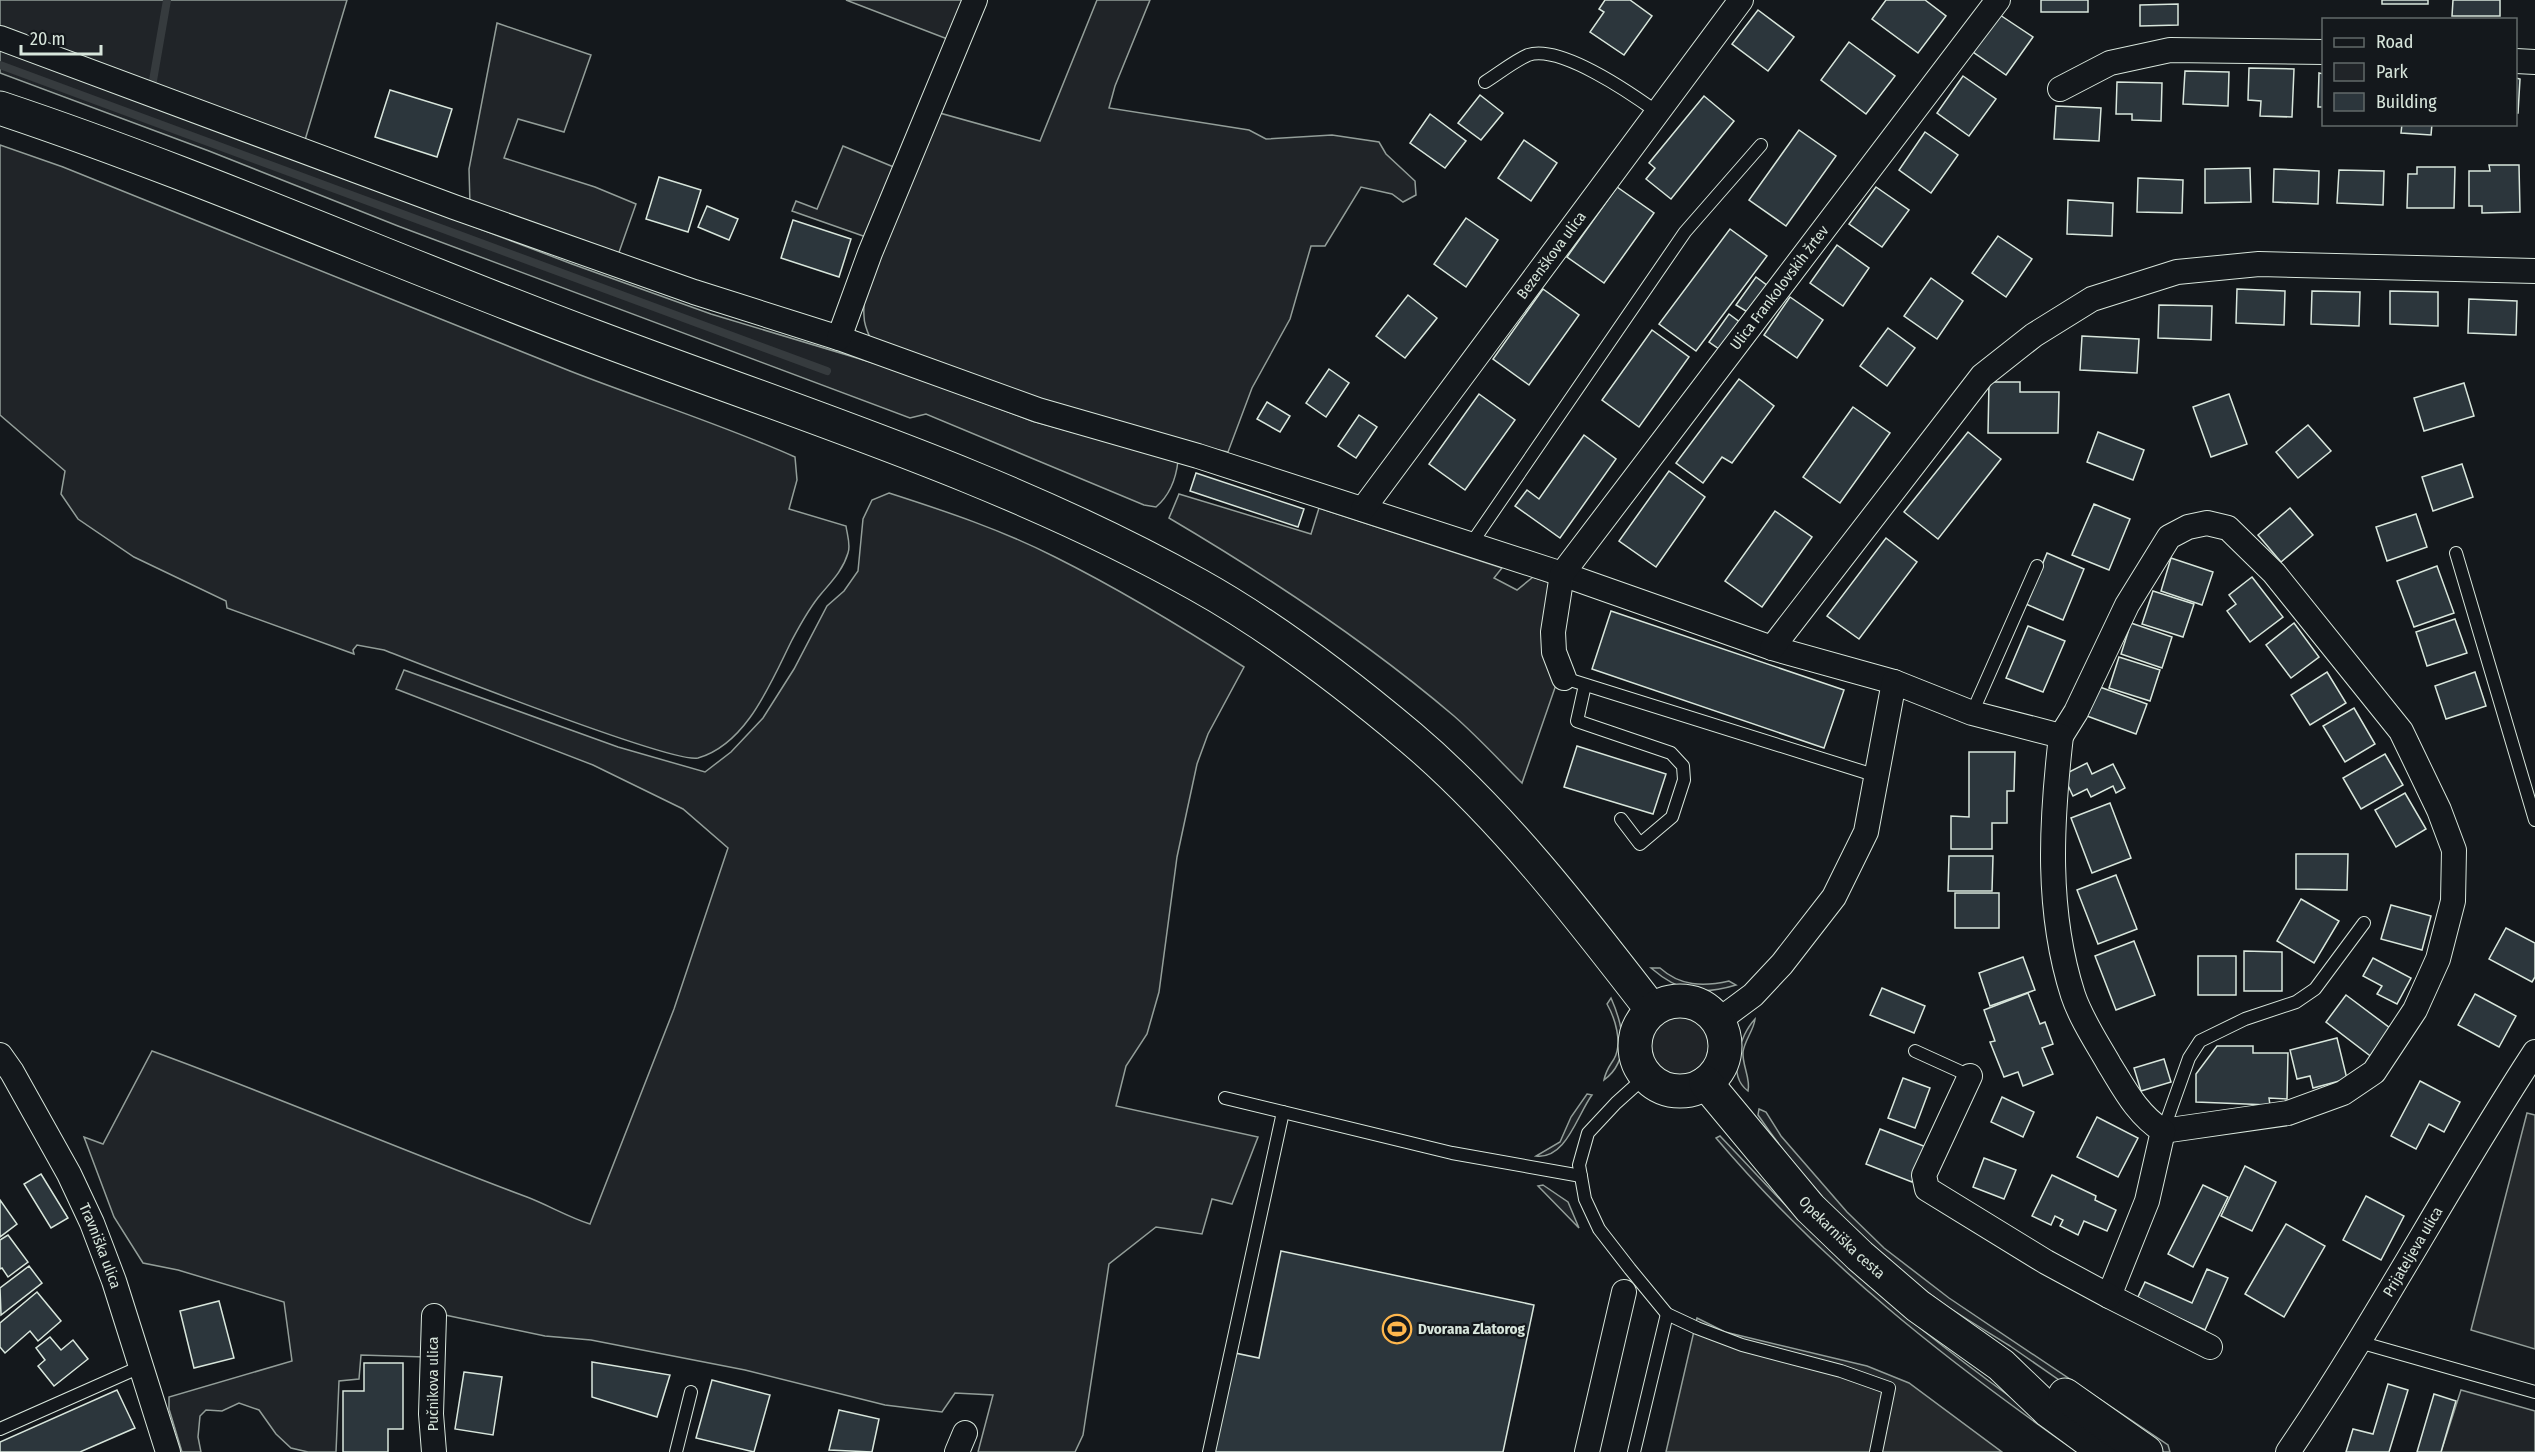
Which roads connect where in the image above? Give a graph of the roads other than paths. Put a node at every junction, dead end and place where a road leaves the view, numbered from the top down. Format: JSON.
{"nodes":[{"id":1,"x":975,"y":0,"type":"edge"},
{"id":2,"x":1741,"y":0,"type":"edge"},
{"id":3,"x":1998,"y":0,"type":"edge"},
{"id":4,"x":0,"y":38,"type":"edge"},
{"id":5,"x":2322,"y":52,"type":"edge"},
{"id":6,"x":2517,"y":61,"type":"edge"},
{"id":7,"x":2535,"y":62,"type":"edge"},
{"id":8,"x":1485,"y":82,"type":"dead end"},
{"id":9,"x":2060,"y":89,"type":"dead end"},
{"id":10,"x":0,"y":108,"type":"edge"},
{"id":11,"x":1657,"y":112,"type":"junction"},
{"id":12,"x":1761,"y":145,"type":"dead end"},
{"id":13,"x":2535,"y":271,"type":"edge"},
{"id":14,"x":839,"y":338,"type":"junction"},
{"id":15,"x":1363,"y":509,"type":"junction"},
{"id":16,"x":1471,"y":544,"type":"junction"},
{"id":17,"x":2456,"y":553,"type":"dead end"},
{"id":18,"x":2037,"y":566,"type":"dead end"},
{"id":19,"x":1562,"y":574,"type":"junction"},
{"id":20,"x":1772,"y":648,"type":"junction"},
{"id":21,"x":1574,"y":682,"type":"junction"},
{"id":22,"x":1894,"y":682,"type":"junction"},
{"id":23,"x":1972,"y":713,"type":"junction"},
{"id":24,"x":2061,"y":736,"type":"junction"},
{"id":25,"x":1877,"y":776,"type":"junction"},
{"id":26,"x":1621,"y":819,"type":"dead end"},
{"id":27,"x":2535,"y":820,"type":"edge"},
{"id":28,"x":2364,"y":923,"type":"dead end"},
{"id":29,"x":1652,"y":1010,"type":"junction"},
{"id":30,"x":1718,"y":1021,"type":"junction"},
{"id":31,"x":1915,"y":1051,"type":"dead end"},
{"id":32,"x":2535,"y":1052,"type":"edge"},
{"id":33,"x":0,"y":1055,"type":"edge"},
{"id":34,"x":1646,"y":1076,"type":"junction"},
{"id":35,"x":1970,"y":1076,"type":"joint"},
{"id":36,"x":1706,"y":1083,"type":"junction"},
{"id":37,"x":1225,"y":1098,"type":"dead end"},
{"id":38,"x":1283,"y":1112,"type":"junction"},
{"id":39,"x":2163,"y":1131,"type":"junction"},
{"id":40,"x":1581,"y":1176,"type":"junction"},
{"id":41,"x":1624,"y":1292,"type":"dead end"},
{"id":42,"x":2109,"y":1296,"type":"junction"},
{"id":43,"x":1668,"y":1314,"type":"junction"},
{"id":44,"x":434,"y":1316,"type":"dead end"},
{"id":45,"x":2359,"y":1342,"type":"junction"},
{"id":46,"x":2210,"y":1347,"type":"dead end"},
{"id":47,"x":2001,"y":1365,"type":"junction"},
{"id":48,"x":140,"y":1367,"type":"junction"},
{"id":49,"x":691,"y":1392,"type":"dead end"},
{"id":50,"x":2535,"y":1392,"type":"edge"},
{"id":51,"x":0,"y":1429,"type":"edge"},
{"id":52,"x":168,"y":1452,"type":"edge"},
{"id":53,"x":434,"y":1452,"type":"edge"},
{"id":54,"x":676,"y":1452,"type":"edge"},
{"id":55,"x":1209,"y":1452,"type":"edge"},
{"id":56,"x":1587,"y":1452,"type":"edge"},
{"id":57,"x":1634,"y":1452,"type":"edge"},
{"id":58,"x":1876,"y":1452,"type":"edge"},
{"id":59,"x":2105,"y":1452,"type":"edge"},
{"id":60,"x":2146,"y":1452,"type":"edge"},
{"id":61,"x":2288,"y":1452,"type":"edge"}],
"edges":[{"from":1,"to":14,"type":"street"},
{"from":2,"to":11,"type":"street","name":"Bezenškova ulica"},
{"from":3,"to":19,"type":"street","name":"Ulica Frankolovskih žrtev"},
{"from":4,"to":14,"type":"street"},
{"from":5,"to":9,"type":"street"},
{"from":6,"to":7,"type":"street"},
{"from":8,"to":11,"type":"lane"},
{"from":10,"to":29,"type":"street"},
{"from":11,"to":15,"type":"street","name":"Bezenškova ulica"},
{"from":12,"to":16,"type":"lane"},
{"from":13,"to":20,"type":"street"},
{"from":14,"to":15,"type":"street"},
{"from":15,"to":16,"type":"street"},
{"from":16,"to":19,"type":"street"},
{"from":17,"to":27,"type":"lane"},
{"from":18,"to":23,"type":"lane"},
{"from":19,"to":20,"type":"street"},
{"from":19,"to":21,"type":"street"},
{"from":20,"to":22,"type":"street"},
{"from":21,"to":25,"type":"lane"},
{"from":21,"to":26,"type":"lane"},
{"from":22,"to":23,"type":"street"},
{"from":22,"to":25,"type":"street"},
{"from":23,"to":24,"type":"street"},
{"from":24,"to":39,"type":"street"},
{"from":24,"to":39,"type":"street"},
{"from":25,"to":30,"type":"street"},
{"from":28,"to":39,"type":"lane"},
{"from":29,"to":30,"type":"street"},
{"from":29,"to":34,"type":"street"},
{"from":30,"to":36,"type":"street"},
{"from":31,"to":35,"type":"lane"},
{"from":32,"to":45,"type":"street","name":"Prijateljeva ulica"},
{"from":33,"to":48,"type":"street","name":"Travniška ulica"},
{"from":34,"to":36,"type":"street"},
{"from":34,"to":40,"type":"lane"},
{"from":35,"to":42,"type":"street"},
{"from":36,"to":47,"type":"street","name":"Opekarniška cesta"},
{"from":37,"to":38,"type":"lane"},
{"from":38,"to":40,"type":"lane"},
{"from":38,"to":55,"type":"lane"},
{"from":39,"to":42,"type":"street"},
{"from":40,"to":43,"type":"lane"},
{"from":41,"to":56,"type":"street"},
{"from":42,"to":46,"type":"street"},
{"from":43,"to":57,"type":"lane"},
{"from":43,"to":58,"type":"lane"},
{"from":44,"to":53,"type":"street","name":"Pučnikova ulica"},
{"from":45,"to":50,"type":"lane"},
{"from":45,"to":61,"type":"street","name":"Prijateljeva ulica"},
{"from":47,"to":59,"type":"street"},
{"from":47,"to":60,"type":"street"},
{"from":48,"to":51,"type":"lane"},
{"from":48,"to":52,"type":"street","name":"Travniška ulica"},
{"from":49,"to":54,"type":"lane"}]}
